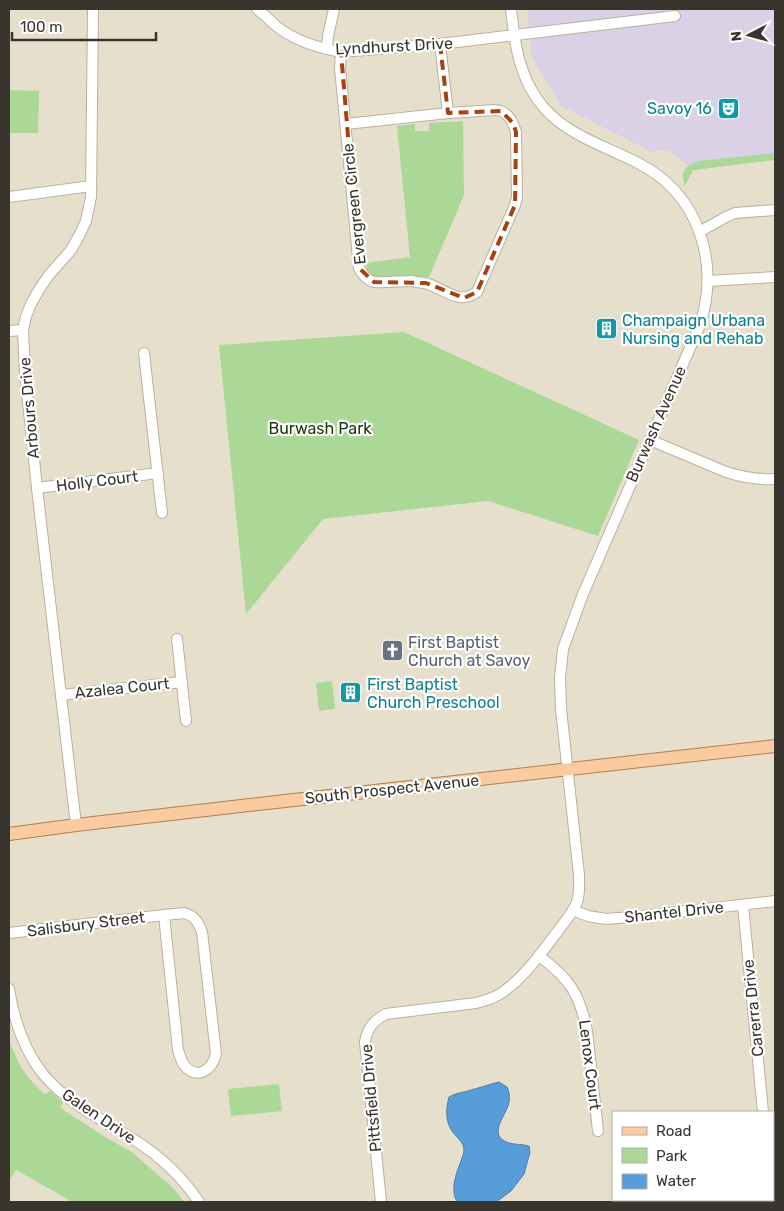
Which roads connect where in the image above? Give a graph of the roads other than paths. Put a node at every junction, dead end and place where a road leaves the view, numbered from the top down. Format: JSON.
{"nodes":[{"id":1,"x":93,"y":9,"type":"edge"},
{"id":2,"x":257,"y":9,"type":"edge"},
{"id":3,"x":334,"y":9,"type":"edge"},
{"id":4,"x":511,"y":9,"type":"edge"},
{"id":5,"x":675,"y":16,"type":"dead end"},
{"id":6,"x":514,"y":36,"type":"junction"},
{"id":7,"x":440,"y":44,"type":"junction"},
{"id":8,"x":328,"y":49,"type":"junction"},
{"id":9,"x":341,"y":52,"type":"junction"},
{"id":10,"x":448,"y":113,"type":"junction"},
{"id":11,"x":346,"y":124,"type":"junction"},
{"id":12,"x":91,"y":186,"type":"junction"},
{"id":13,"x":9,"y":197,"type":"edge"},
{"id":14,"x":775,"y":210,"type":"edge"},
{"id":15,"x":699,"y":232,"type":"junction"},
{"id":16,"x":775,"y":277,"type":"edge"},
{"id":17,"x":708,"y":281,"type":"junction"},
{"id":18,"x":23,"y":330,"type":"junction"},
{"id":19,"x":9,"y":331,"type":"edge"},
{"id":20,"x":144,"y":353,"type":"dead end"},
{"id":21,"x":650,"y":440,"type":"junction"},
{"id":22,"x":158,"y":474,"type":"junction"},
{"id":23,"x":775,"y":478,"type":"edge"},
{"id":24,"x":37,"y":488,"type":"junction"},
{"id":25,"x":162,"y":513,"type":"dead end"},
{"id":26,"x":177,"y":639,"type":"dead end"},
{"id":27,"x":182,"y":682,"type":"junction"},
{"id":28,"x":61,"y":695,"type":"junction"},
{"id":29,"x":186,"y":721,"type":"dead end"},
{"id":30,"x":775,"y":746,"type":"edge"},
{"id":31,"x":568,"y":770,"type":"junction"},
{"id":32,"x":76,"y":825,"type":"junction"},
{"id":33,"x":9,"y":834,"type":"edge"},
{"id":34,"x":775,"y":901,"type":"edge"},
{"id":35,"x":743,"y":905,"type":"junction"},
{"id":36,"x":573,"y":910,"type":"junction"},
{"id":37,"x":164,"y":915,"type":"junction"},
{"id":38,"x":9,"y":933,"type":"edge"},
{"id":39,"x":539,"y":956,"type":"junction"},
{"id":40,"x":9,"y":990,"type":"edge"},
{"id":41,"x":764,"y":1111,"type":"edge"},
{"id":42,"x":598,"y":1131,"type":"dead end"},
{"id":43,"x":199,"y":1202,"type":"edge"},
{"id":44,"x":381,"y":1202,"type":"edge"}],
"edges":[{"from":1,"to":12,"type":"street","name":"Arbours Drive"},
{"from":2,"to":8,"type":"street","name":"Lyndhurst Drive"},
{"from":3,"to":8,"type":"street"},
{"from":4,"to":6,"type":"street","name":"Burwash Avenue"},
{"from":5,"to":6,"type":"street","name":"Lyndhurst Drive"},
{"from":6,"to":7,"type":"street","name":"Lyndhurst Drive"},
{"from":6,"to":15,"type":"street","name":"Burwash Avenue"},
{"from":7,"to":9,"type":"street","name":"Lyndhurst Drive"},
{"from":7,"to":10,"type":"street"},
{"from":8,"to":9,"type":"street","name":"Lyndhurst Drive"},
{"from":9,"to":11,"type":"street","name":"Evergreen Circle"},
{"from":10,"to":11,"type":"street","name":"Evergreen Circle"},
{"from":10,"to":11,"type":"street","name":"Evergreen Circle"},
{"from":12,"to":13,"type":"street"},
{"from":12,"to":18,"type":"street","name":"Arbours Drive"},
{"from":14,"to":15,"type":"street"},
{"from":15,"to":17,"type":"street","name":"Burwash Avenue"},
{"from":16,"to":17,"type":"street"},
{"from":17,"to":21,"type":"street","name":"Burwash Avenue"},
{"from":18,"to":19,"type":"street"},
{"from":18,"to":24,"type":"street","name":"Arbours Drive"},
{"from":20,"to":22,"type":"street","name":"Holly Court"},
{"from":21,"to":23,"type":"street"},
{"from":21,"to":31,"type":"street","name":"Burwash Avenue"},
{"from":22,"to":24,"type":"street","name":"Holly Court"},
{"from":22,"to":25,"type":"street","name":"Holly Court"},
{"from":24,"to":28,"type":"street","name":"Arbours Drive"},
{"from":26,"to":27,"type":"street","name":"Azalea Court"},
{"from":27,"to":28,"type":"street","name":"Azalea Court"},
{"from":27,"to":29,"type":"street","name":"Azalea Court"},
{"from":28,"to":32,"type":"street","name":"Arbours Drive"},
{"from":30,"to":31,"type":"main road","name":"South Prospect Avenue"},
{"from":31,"to":32,"type":"main road","name":"South Prospect Avenue"},
{"from":31,"to":36,"type":"street","name":"Pittsfield Drive"},
{"from":32,"to":33,"type":"main road","name":"South Prospect Avenue"},
{"from":34,"to":35,"type":"street","name":"Shantel Drive"},
{"from":35,"to":36,"type":"street","name":"Shantel Drive"},
{"from":35,"to":41,"type":"street","name":"Carerra Drive"},
{"from":36,"to":39,"type":"street","name":"Pittsfield Drive"},
{"from":37,"to":37,"type":"street","name":"Salisbury Street"},
{"from":37,"to":38,"type":"street","name":"Salisbury Street"},
{"from":39,"to":42,"type":"street","name":"Lenox Court"},
{"from":39,"to":44,"type":"street","name":"Pittsfield Drive"},
{"from":40,"to":43,"type":"street","name":"Galen Drive"}]}
